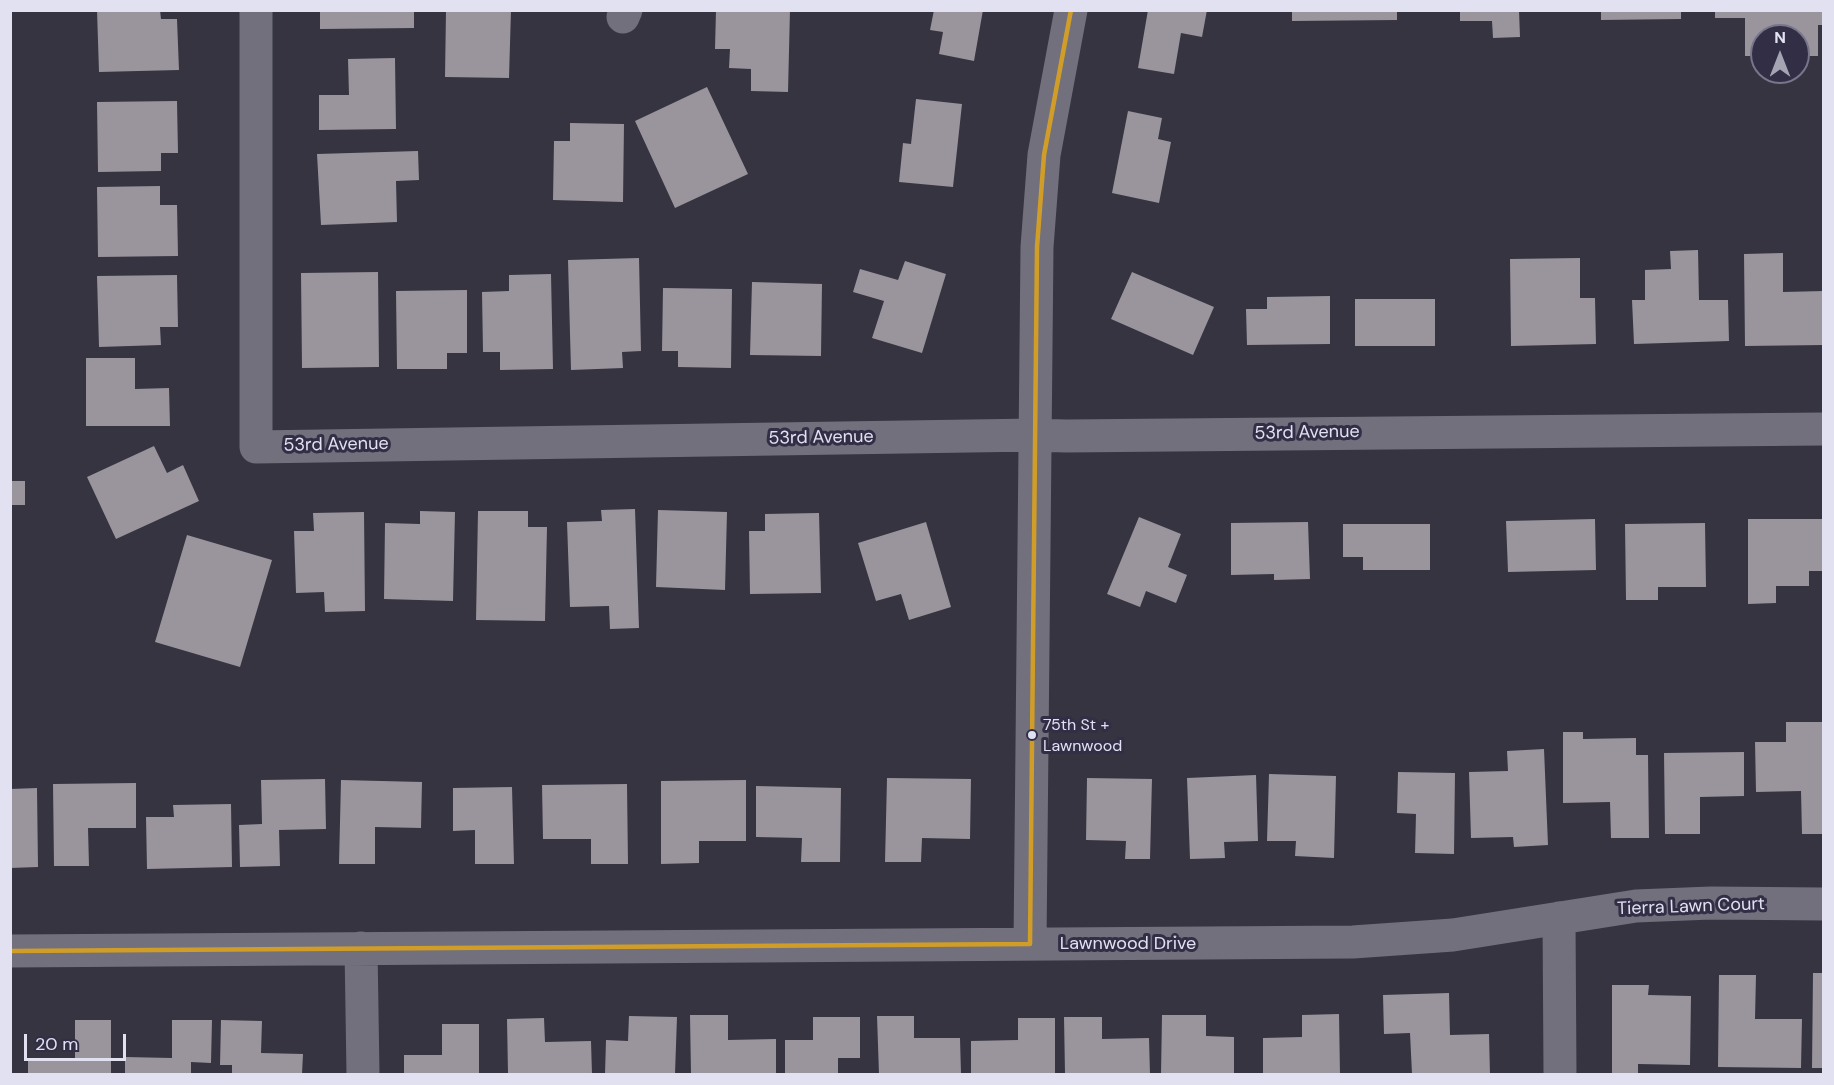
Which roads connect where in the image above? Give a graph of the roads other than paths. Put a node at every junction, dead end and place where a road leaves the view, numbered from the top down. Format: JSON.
{"nodes":[{"id":1,"x":256,"y":10,"type":"edge"},
{"id":2,"x":1071,"y":10,"type":"edge"},
{"id":3,"x":1824,"y":429,"type":"edge"},
{"id":4,"x":1035,"y":435,"type":"junction"},
{"id":5,"x":1824,"y":904,"type":"edge"},
{"id":6,"x":1559,"y":918,"type":"junction"},
{"id":7,"x":1030,"y":944,"type":"junction"},
{"id":8,"x":361,"y":948,"type":"junction"},
{"id":9,"x":10,"y":951,"type":"edge"},
{"id":10,"x":363,"y":1074,"type":"edge"},
{"id":11,"x":1560,"y":1074,"type":"edge"}],
"edges":[{"from":1,"to":4,"type":"street","name":"53rd Avenue"},
{"from":2,"to":4,"type":"street"},
{"from":3,"to":4,"type":"street","name":"53rd Avenue"},
{"from":4,"to":7,"type":"street"},
{"from":5,"to":6,"type":"street","name":"Tierra Lawn Court"},
{"from":6,"to":7,"type":"street","name":"Lawnwood Drive"},
{"from":6,"to":11,"type":"street"},
{"from":7,"to":8,"type":"street","name":"Lawnwood Drive"},
{"from":8,"to":9,"type":"street","name":"Lawnwood Drive"},
{"from":8,"to":10,"type":"street"}]}
